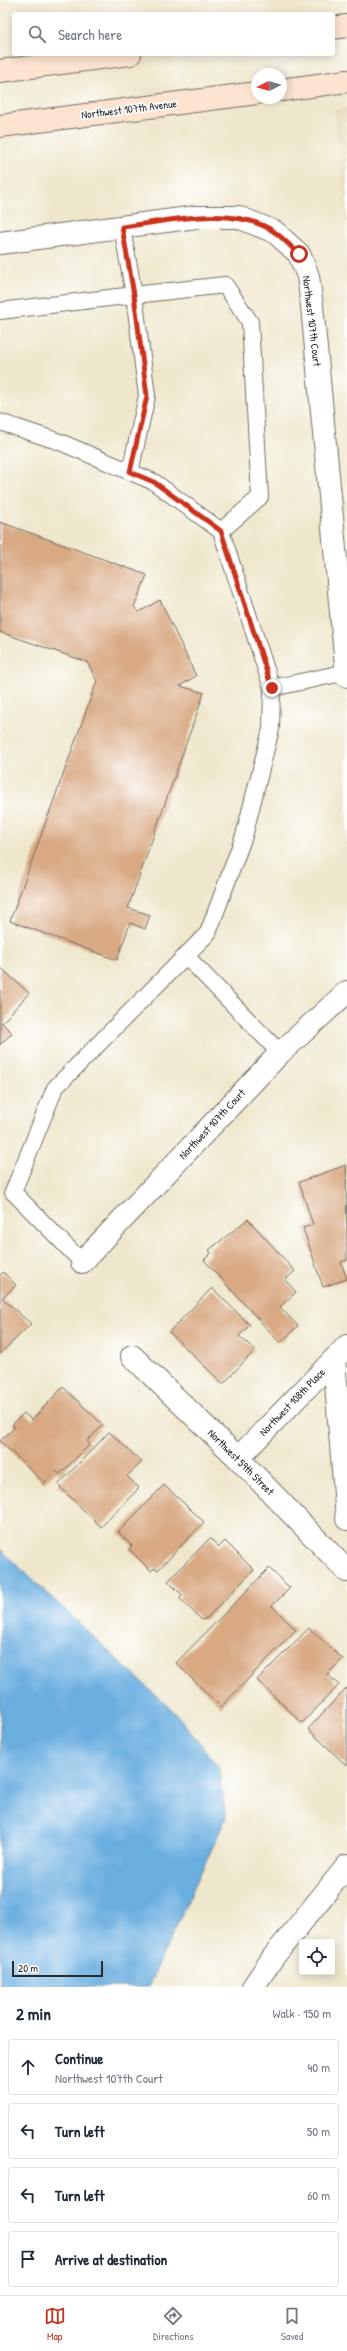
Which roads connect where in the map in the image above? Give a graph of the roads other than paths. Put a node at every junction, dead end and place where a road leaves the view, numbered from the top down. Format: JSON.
{"nodes":[{"id":1,"x":347,"y":26,"type":"edge"},
{"id":2,"x":335,"y":28,"type":"edge"},
{"id":3,"x":115,"y":56,"type":"edge"},
{"id":4,"x":0,"y":71,"type":"edge"},
{"id":5,"x":347,"y":81,"type":"edge"},
{"id":6,"x":287,"y":89,"type":"edge"},
{"id":7,"x":251,"y":94,"type":"edge"},
{"id":8,"x":0,"y":126,"type":"edge"},
{"id":9,"x":122,"y":227,"type":"junction"},
{"id":10,"x":0,"y":243,"type":"edge"},
{"id":11,"x":134,"y":295,"type":"junction"},
{"id":12,"x":0,"y":311,"type":"edge"},
{"id":13,"x":0,"y":422,"type":"edge"},
{"id":14,"x":130,"y":472,"type":"junction"},
{"id":15,"x":221,"y":531,"type":"junction"},
{"id":16,"x":347,"y":672,"type":"edge"},
{"id":17,"x":347,"y":676,"type":"edge"},
{"id":18,"x":272,"y":688,"type":"junction"},
{"id":19,"x":186,"y":956,"type":"junction"},
{"id":20,"x":347,"y":992,"type":"edge"},
{"id":21,"x":280,"y":1053,"type":"junction"},
{"id":22,"x":82,"y":1262,"type":"joint"},
{"id":23,"x":340,"y":1352,"type":"edge"},
{"id":24,"x":132,"y":1356,"type":"dead end"},
{"id":25,"x":238,"y":1458,"type":"junction"},
{"id":26,"x":347,"y":1519,"type":"edge"},
{"id":27,"x":347,"y":1571,"type":"edge"},
{"id":28,"x":347,"y":1866,"type":"edge"},
{"id":29,"x":253,"y":1987,"type":"edge"}],
"edges":[{"from":1,"to":2,"type":"main road"},
{"from":3,"to":4,"type":"main road"},
{"from":5,"to":6,"type":"main road"},
{"from":7,"to":8,"type":"main road","name":"Northwest 107th Avenue"},
{"from":9,"to":10,"type":"street","name":"Northwest 107th Court"},
{"from":9,"to":11,"type":"lane"},
{"from":9,"to":16,"type":"street","name":"Northwest 107th Court"},
{"from":11,"to":12,"type":"lane"},
{"from":11,"to":14,"type":"lane"},
{"from":11,"to":15,"type":"lane"},
{"from":13,"to":14,"type":"lane"},
{"from":14,"to":15,"type":"lane"},
{"from":15,"to":18,"type":"lane"},
{"from":16,"to":17,"type":"street","name":"Northwest 107th Court"},
{"from":16,"to":18,"type":"lane"},
{"from":18,"to":19,"type":"lane"},
{"from":19,"to":21,"type":"lane"},
{"from":19,"to":22,"type":"lane"},
{"from":20,"to":21,"type":"street","name":"Northwest 107th Court"},
{"from":21,"to":22,"type":"street","name":"Northwest 107th Court"},
{"from":23,"to":25,"type":"street","name":"Northwest 108th Place"},
{"from":23,"to":26,"type":"street"},
{"from":24,"to":25,"type":"street","name":"Northwest 59th Street"},
{"from":25,"to":27,"type":"street","name":"Northwest 59th Street"},
{"from":28,"to":29,"type":"street"}]}
